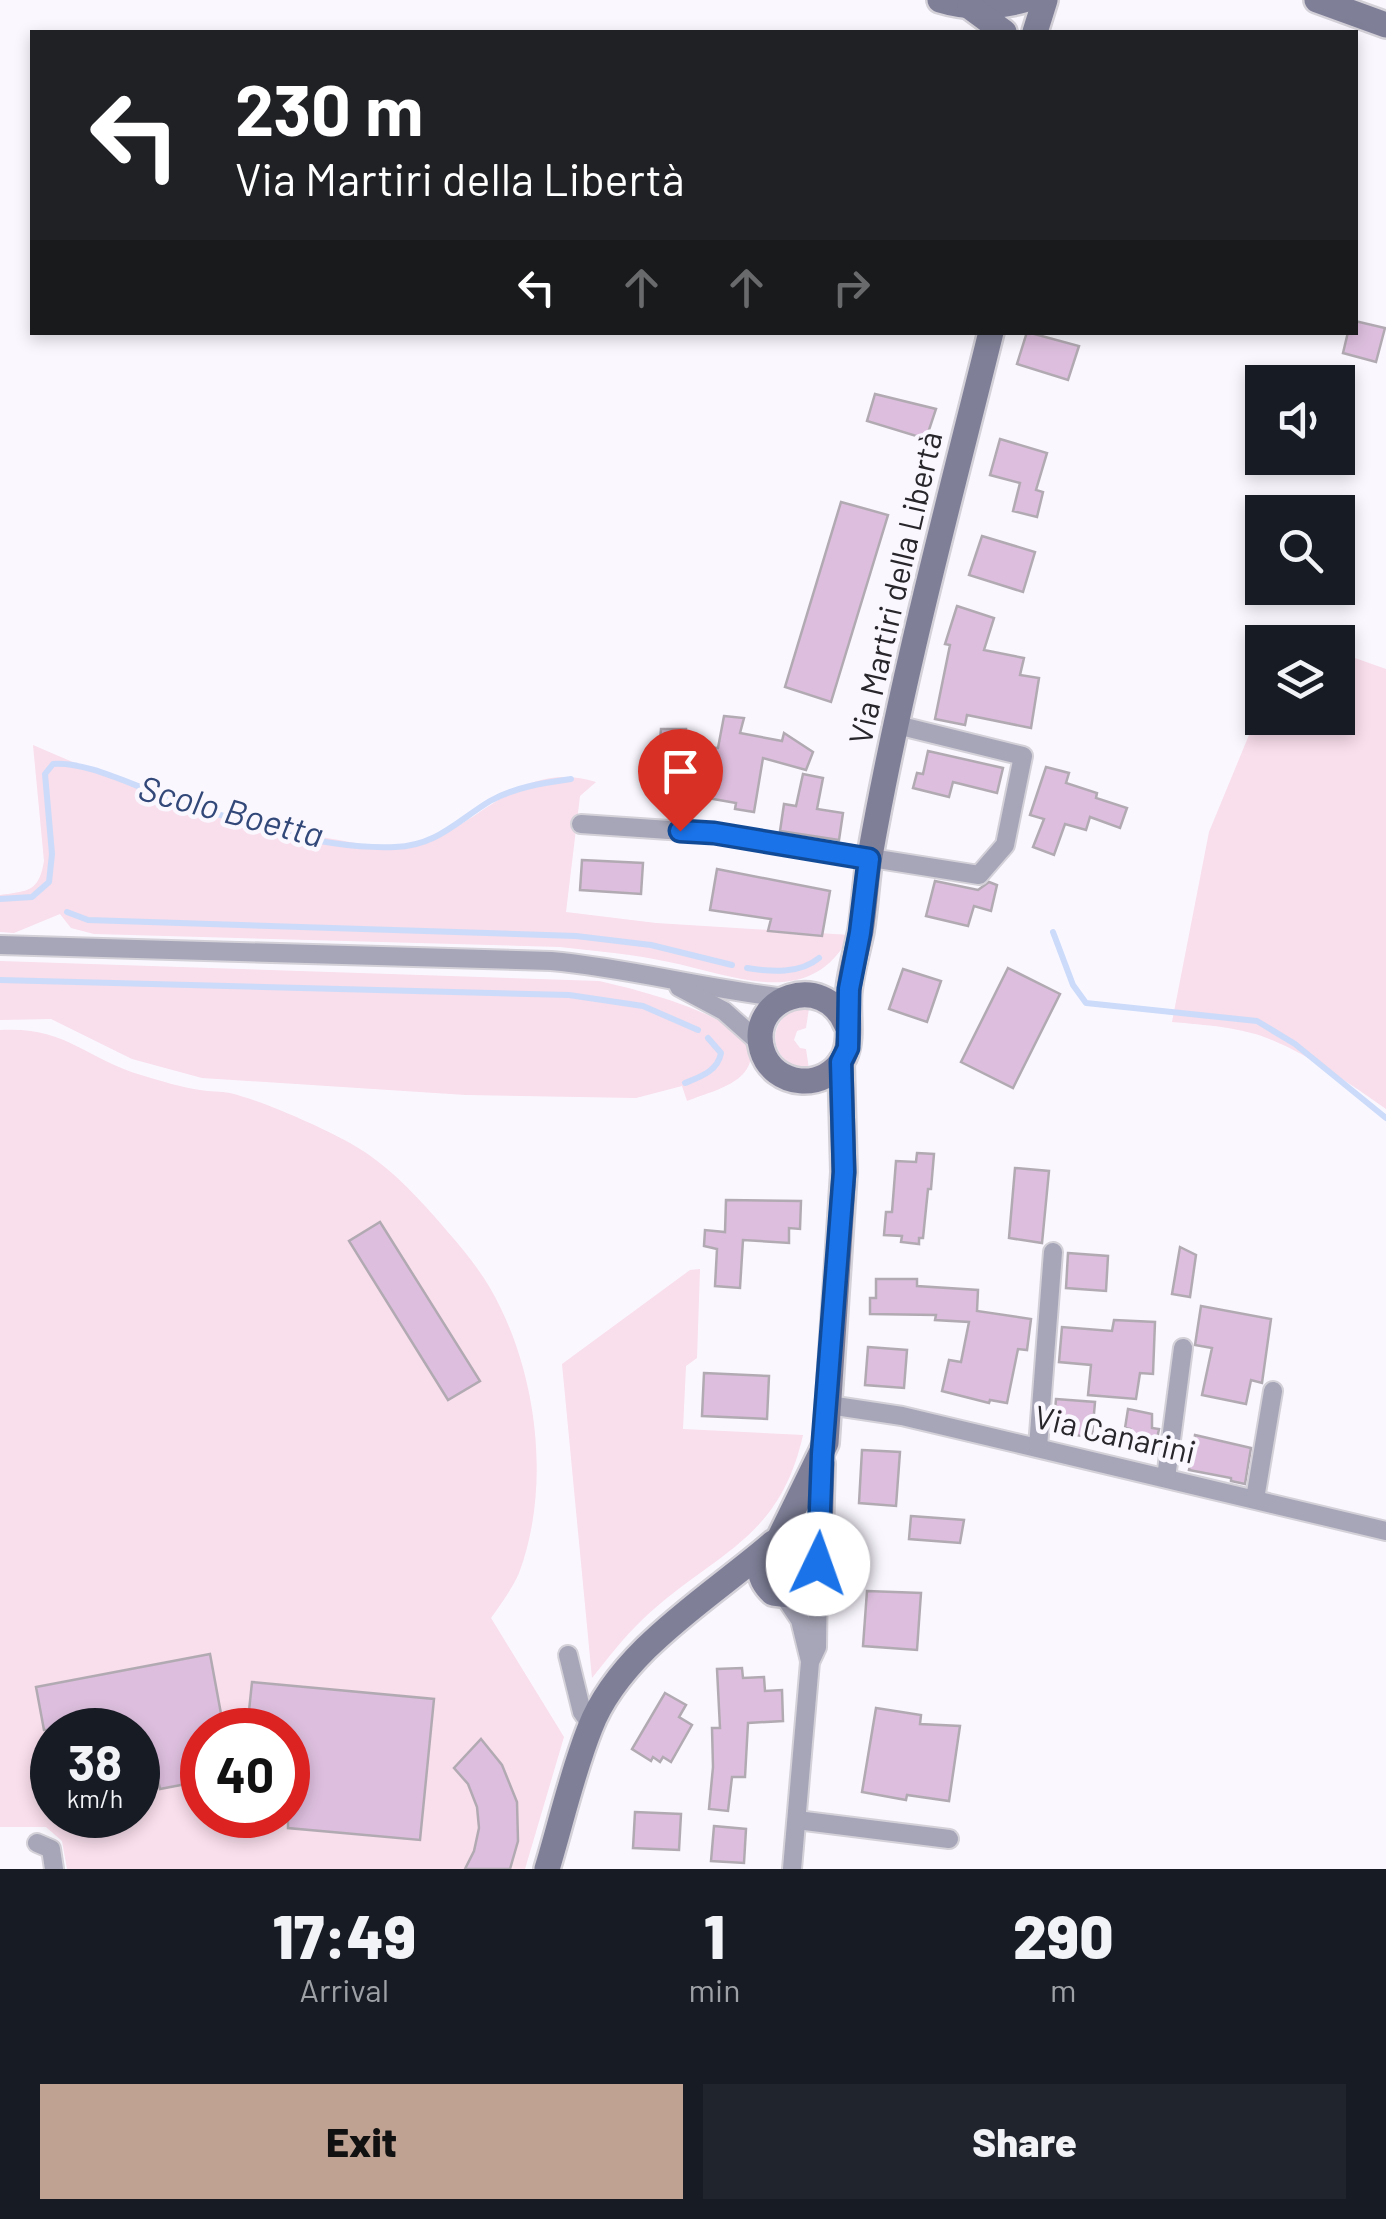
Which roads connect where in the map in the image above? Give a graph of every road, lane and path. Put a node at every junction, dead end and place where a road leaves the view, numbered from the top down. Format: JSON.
{"nodes":[{"id":1,"x":940,"y":0,"type":"edge"},
{"id":2,"x":1024,"y":0,"type":"edge"},
{"id":3,"x":1045,"y":0,"type":"edge"},
{"id":4,"x":1317,"y":0,"type":"edge"},
{"id":5,"x":970,"y":7,"type":"junction"},
{"id":6,"x":1386,"y":24,"type":"edge"},
{"id":7,"x":1001,"y":30,"type":"edge"},
{"id":8,"x":1037,"y":30,"type":"edge"},
{"id":9,"x":990,"y":335,"type":"edge"},
{"id":10,"x":897,"y":725,"type":"junction"},
{"id":11,"x":582,"y":824,"type":"dead end"},
{"id":12,"x":869,"y":859,"type":"junction"},
{"id":13,"x":860,"y":933,"type":"junction"},
{"id":14,"x":0,"y":945,"type":"edge"},
{"id":15,"x":656,"y":976,"type":"junction"},
{"id":16,"x":800,"y":996,"type":"junction"},
{"id":17,"x":846,"y":1024,"type":"junction"},
{"id":18,"x":761,"y":1044,"type":"junction"},
{"id":19,"x":841,"y":1062,"type":"junction"},
{"id":20,"x":808,"y":1082,"type":"junction"},
{"id":21,"x":843,"y":1139,"type":"junction"},
{"id":22,"x":1053,"y":1252,"type":"dead end"},
{"id":23,"x":1182,"y":1348,"type":"dead end"},
{"id":24,"x":1273,"y":1391,"type":"dead end"},
{"id":25,"x":829,"y":1405,"type":"junction"},
{"id":26,"x":1038,"y":1447,"type":"junction"},
{"id":27,"x":822,"y":1454,"type":"junction"},
{"id":28,"x":1166,"y":1478,"type":"junction"},
{"id":29,"x":1255,"y":1499,"type":"junction"},
{"id":30,"x":1386,"y":1531,"type":"edge"},
{"id":31,"x":771,"y":1546,"type":"junction"},
{"id":32,"x":817,"y":1567,"type":"junction"},
{"id":33,"x":776,"y":1593,"type":"junction"},
{"id":34,"x":709,"y":1597,"type":"junction"},
{"id":35,"x":568,"y":1655,"type":"dead end"},
{"id":36,"x":810,"y":1662,"type":"junction"},
{"id":37,"x":590,"y":1725,"type":"junction"},
{"id":38,"x":797,"y":1820,"type":"junction"},
{"id":39,"x":950,"y":1839,"type":"dead end"},
{"id":40,"x":37,"y":1843,"type":"dead end"},
{"id":41,"x":54,"y":1869,"type":"edge"},
{"id":42,"x":547,"y":1869,"type":"edge"},
{"id":43,"x":792,"y":1869,"type":"edge"}],
"edges":[{"from":1,"to":5,"type":"street"},
{"from":2,"to":5,"type":"street"},
{"from":3,"to":8,"type":"street"},
{"from":4,"to":6,"type":"street"},
{"from":5,"to":7,"type":"street"},
{"from":9,"to":10,"type":"street","name":"Via Martiri della Libertà"},
{"from":10,"to":12,"type":"street","name":"Via Martiri della Libertà"},
{"from":10,"to":12,"type":"street"},
{"from":11,"to":12,"type":"street"},
{"from":12,"to":13,"type":"street","name":"Via Martiri della Libertà"},
{"from":13,"to":16,"type":"street","name":"Via Martiri della Libertà"},
{"from":13,"to":17,"type":"street","name":"Via Martiri della Libertà"},
{"from":14,"to":15,"type":"street"},
{"from":15,"to":16,"type":"street"},
{"from":15,"to":18,"type":"street"},
{"from":16,"to":17,"type":"street"},
{"from":16,"to":18,"type":"street","name":"Via Martiri della Libertà"},
{"from":17,"to":19,"type":"street","name":"Via Martiri della Libertà"},
{"from":18,"to":20,"type":"street","name":"Via Martiri della Libertà"},
{"from":19,"to":20,"type":"street"},
{"from":19,"to":21,"type":"street","name":"Via Martiri della Libertà"},
{"from":20,"to":21,"type":"street","name":"Via Martiri della Libertà"},
{"from":21,"to":25,"type":"street","name":"Via Martiri della Libertà"},
{"from":22,"to":26,"type":"street"},
{"from":23,"to":28,"type":"street"},
{"from":24,"to":29,"type":"street"},
{"from":25,"to":26,"type":"street","name":"Via Canarini"},
{"from":25,"to":27,"type":"street","name":"Via Martiri della Libertà"},
{"from":26,"to":28,"type":"street","name":"Via Canarini"},
{"from":27,"to":31,"type":"street","name":"Via Martiri della Libertà"},
{"from":27,"to":32,"type":"street","name":"Via Martiri della Libertà"},
{"from":28,"to":29,"type":"street","name":"Via Canarini"},
{"from":29,"to":30,"type":"street","name":"Via Canarini"},
{"from":31,"to":32,"type":"street"},
{"from":31,"to":33,"type":"street","name":"Via Martiri della Libertà"},
{"from":31,"to":34,"type":"street"},
{"from":32,"to":33,"type":"street"},
{"from":32,"to":36,"type":"street","name":"Via Martiri della Libertà"},
{"from":33,"to":34,"type":"street"},
{"from":33,"to":36,"type":"street","name":"Via Martiri della Libertà"},
{"from":34,"to":37,"type":"street"},
{"from":35,"to":37,"type":"street"},
{"from":36,"to":38,"type":"street","name":"Via Martiri della Libertà"},
{"from":37,"to":42,"type":"street"},
{"from":38,"to":39,"type":"street"},
{"from":38,"to":43,"type":"street","name":"Via Martiri della Libertà"},
{"from":40,"to":41,"type":"street"}]}
